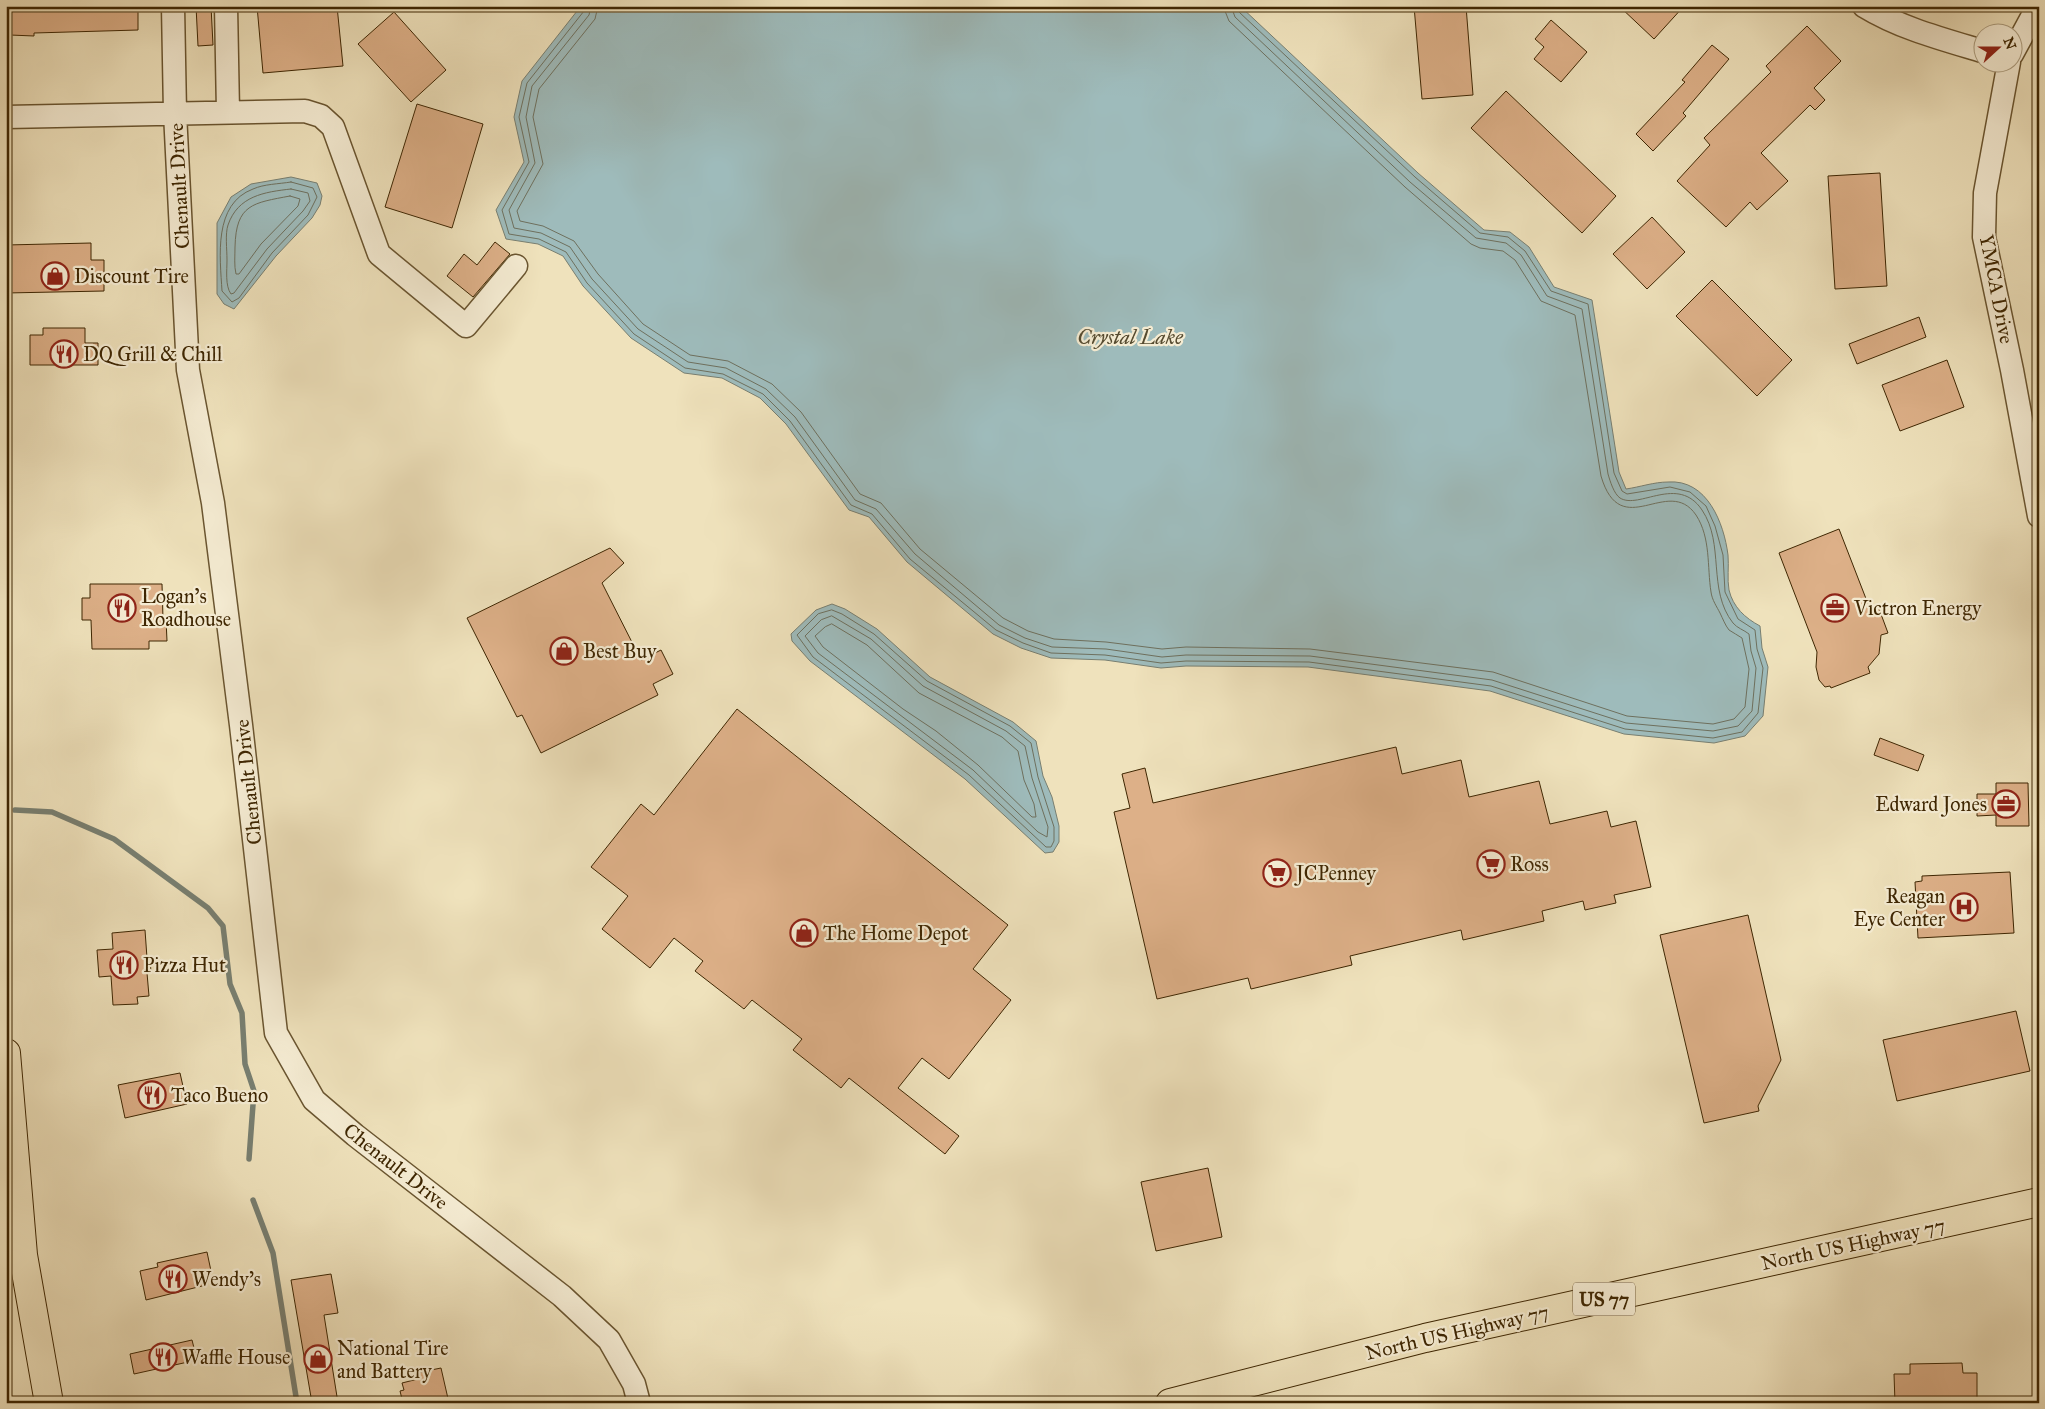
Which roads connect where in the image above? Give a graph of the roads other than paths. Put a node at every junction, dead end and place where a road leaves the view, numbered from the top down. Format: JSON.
{"nodes":[{"id":1,"x":172,"y":6,"type":"edge"},
{"id":2,"x":226,"y":6,"type":"edge"},
{"id":3,"x":1864,"y":6,"type":"edge"},
{"id":4,"x":2038,"y":6,"type":"edge"},
{"id":5,"x":2022,"y":36,"type":"edge"},
{"id":6,"x":1972,"y":48,"type":"edge"},
{"id":7,"x":2007,"y":72,"type":"edge"},
{"id":8,"x":228,"y":112,"type":"junction"},
{"id":9,"x":174,"y":113,"type":"junction"},
{"id":10,"x":6,"y":117,"type":"edge"},
{"id":11,"x":516,"y":266,"type":"dead end"},
{"id":12,"x":2031,"y":431,"type":"edge"},
{"id":13,"x":2039,"y":516,"type":"edge"},
{"id":14,"x":6,"y":1053,"type":"edge"},
{"id":15,"x":6,"y":1129,"type":"edge"},
{"id":16,"x":14,"y":1158,"type":"junction"},
{"id":17,"x":2039,"y":1202,"type":"edge"},
{"id":18,"x":49,"y":1403,"type":"edge"},
{"id":19,"x":639,"y":1403,"type":"edge"},
{"id":20,"x":1170,"y":1403,"type":"edge"}],
"edges":[{"from":1,"to":9,"type":"street","name":"Chenault Drive"},
{"from":2,"to":8,"type":"street"},
{"from":3,"to":6,"type":"street"},
{"from":4,"to":5,"type":"street"},
{"from":7,"to":12,"type":"street","name":"YMCA Drive"},
{"from":8,"to":9,"type":"street"},
{"from":8,"to":11,"type":"street"},
{"from":9,"to":10,"type":"street"},
{"from":9,"to":19,"type":"street","name":"Chenault Drive"},
{"from":12,"to":13,"type":"street","name":"YMCA Drive"},
{"from":14,"to":16,"type":"main road"},
{"from":15,"to":16,"type":"main road"},
{"from":16,"to":18,"type":"main road"},
{"from":17,"to":20,"type":"main road","name":"North US Highway 77","number":"US 77"}]}
